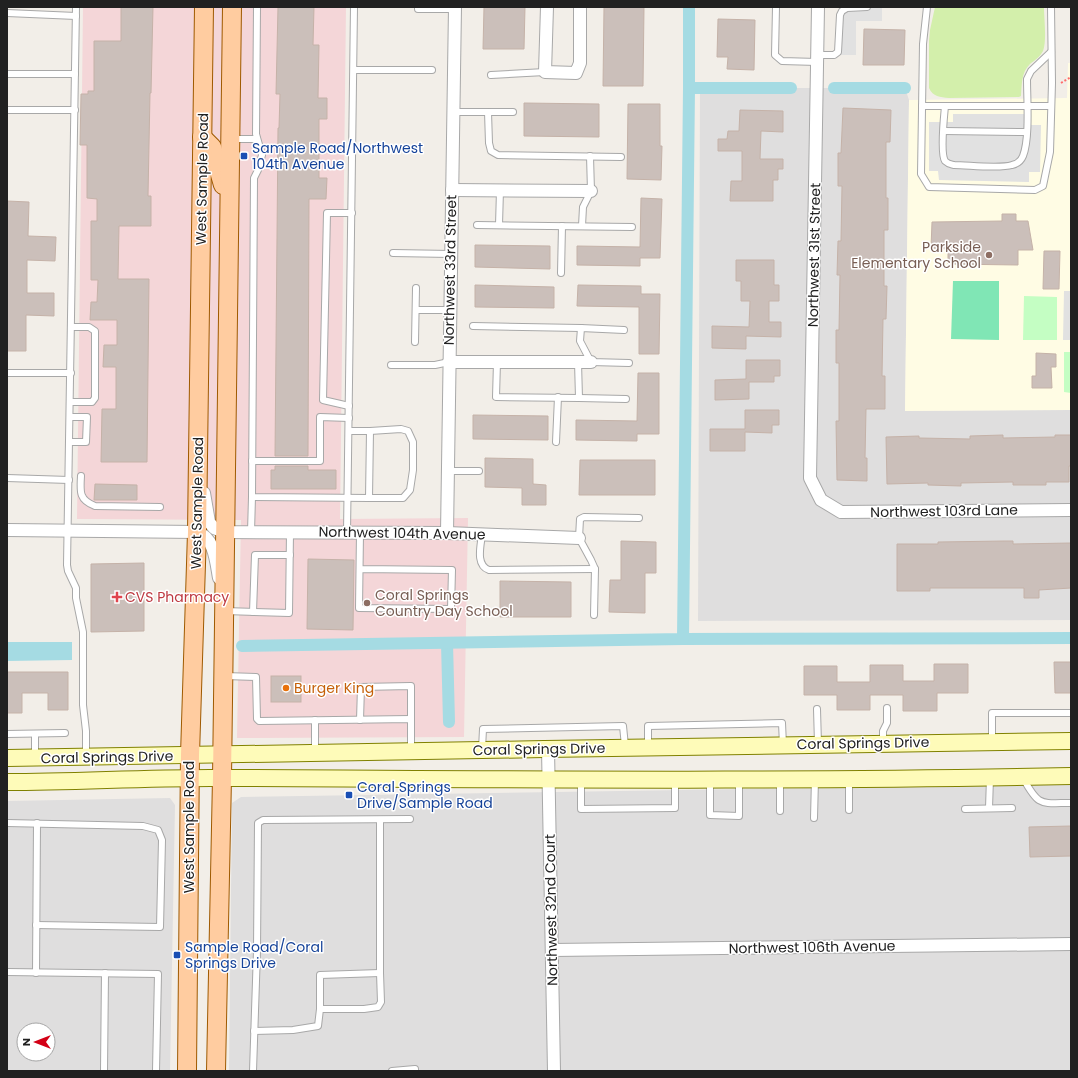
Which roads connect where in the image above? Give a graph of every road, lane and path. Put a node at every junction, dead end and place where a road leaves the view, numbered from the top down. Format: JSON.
{"nodes":[{"id":1,"x":76,"y":7,"type":"edge"},
{"id":2,"x":204,"y":7,"type":"edge"},
{"id":3,"x":232,"y":7,"type":"edge"},
{"id":4,"x":257,"y":7,"type":"edge"},
{"id":5,"x":354,"y":7,"type":"edge"},
{"id":6,"x":547,"y":7,"type":"edge"},
{"id":7,"x":580,"y":7,"type":"edge"},
{"id":8,"x":776,"y":7,"type":"edge"},
{"id":9,"x":818,"y":7,"type":"edge"},
{"id":10,"x":867,"y":7,"type":"edge"},
{"id":11,"x":927,"y":7,"type":"edge"},
{"id":12,"x":1051,"y":7,"type":"edge"},
{"id":13,"x":418,"y":8,"type":"edge"},
{"id":14,"x":455,"y":8,"type":"edge"},
{"id":15,"x":7,"y":13,"type":"edge"},
{"id":16,"x":76,"y":16,"type":"junction"},
{"id":17,"x":1051,"y":52,"type":"junction"},
{"id":18,"x":817,"y":59,"type":"junction"},
{"id":19,"x":204,"y":60,"type":"junction"},
{"id":20,"x":354,"y":70,"type":"junction"},
{"id":21,"x":432,"y":70,"type":"dead end"},
{"id":22,"x":545,"y":72,"type":"junction"},
{"id":23,"x":7,"y":74,"type":"edge"},
{"id":24,"x":75,"y":74,"type":"junction"},
{"id":25,"x":491,"y":76,"type":"dead end"},
{"id":26,"x":1071,"y":77,"type":"edge"},
{"id":27,"x":1061,"y":83,"type":"dead end"},
{"id":28,"x":922,"y":106,"type":"junction"},
{"id":29,"x":944,"y":106,"type":"junction"},
{"id":30,"x":1027,"y":106,"type":"junction"},
{"id":31,"x":1051,"y":106,"type":"junction"},
{"id":32,"x":7,"y":110,"type":"edge"},
{"id":33,"x":74,"y":110,"type":"junction"},
{"id":34,"x":454,"y":112,"type":"junction"},
{"id":35,"x":488,"y":112,"type":"junction"},
{"id":36,"x":513,"y":112,"type":"dead end"},
{"id":37,"x":944,"y":131,"type":"junction"},
{"id":38,"x":1026,"y":132,"type":"junction"},
{"id":39,"x":202,"y":137,"type":"junction"},
{"id":40,"x":257,"y":139,"type":"junction"},
{"id":41,"x":230,"y":140,"type":"junction"},
{"id":42,"x":590,"y":156,"type":"junction"},
{"id":43,"x":621,"y":157,"type":"dead end"},
{"id":44,"x":452,"y":190,"type":"junction"},
{"id":45,"x":500,"y":190,"type":"junction"},
{"id":46,"x":591,"y":191,"type":"junction"},
{"id":47,"x":229,"y":208,"type":"junction"},
{"id":48,"x":352,"y":213,"type":"junction"},
{"id":49,"x":477,"y":225,"type":"dead end"},
{"id":50,"x":499,"y":225,"type":"junction"},
{"id":51,"x":562,"y":226,"type":"junction"},
{"id":52,"x":582,"y":226,"type":"junction"},
{"id":53,"x":632,"y":227,"type":"dead end"},
{"id":54,"x":393,"y":252,"type":"dead end"},
{"id":55,"x":451,"y":254,"type":"junction"},
{"id":56,"x":561,"y":273,"type":"dead end"},
{"id":57,"x":416,"y":288,"type":"dead end"},
{"id":58,"x":416,"y":310,"type":"junction"},
{"id":59,"x":450,"y":310,"type":"junction"},
{"id":60,"x":473,"y":326,"type":"dead end"},
{"id":61,"x":72,"y":327,"type":"junction"},
{"id":62,"x":581,"y":328,"type":"junction"},
{"id":63,"x":624,"y":330,"type":"dead end"},
{"id":64,"x":415,"y":342,"type":"dead end"},
{"id":65,"x":449,"y":362,"type":"junction"},
{"id":66,"x":497,"y":362,"type":"junction"},
{"id":67,"x":578,"y":362,"type":"junction"},
{"id":68,"x":590,"y":362,"type":"junction"},
{"id":69,"x":629,"y":363,"type":"dead end"},
{"id":70,"x":391,"y":365,"type":"dead end"},
{"id":71,"x":7,"y":373,"type":"edge"},
{"id":72,"x":71,"y":373,"type":"junction"},
{"id":73,"x":558,"y":397,"type":"junction"},
{"id":74,"x":579,"y":398,"type":"junction"},
{"id":75,"x":626,"y":399,"type":"dead end"},
{"id":76,"x":70,"y":402,"type":"junction"},
{"id":77,"x":349,"y":406,"type":"junction"},
{"id":78,"x":70,"y":417,"type":"junction"},
{"id":79,"x":349,"y":418,"type":"junction"},
{"id":80,"x":349,"y":431,"type":"junction"},
{"id":81,"x":370,"y":431,"type":"junction"},
{"id":82,"x":70,"y":442,"type":"junction"},
{"id":83,"x":556,"y":442,"type":"dead end"},
{"id":84,"x":198,"y":447,"type":"junction"},
{"id":85,"x":252,"y":461,"type":"junction"},
{"id":86,"x":448,"y":471,"type":"junction"},
{"id":87,"x":479,"y":471,"type":"dead end"},
{"id":88,"x":81,"y":476,"type":"dead end"},
{"id":89,"x":7,"y":478,"type":"edge"},
{"id":90,"x":69,"y":480,"type":"junction"},
{"id":91,"x":252,"y":497,"type":"junction"},
{"id":92,"x":348,"y":498,"type":"junction"},
{"id":93,"x":370,"y":498,"type":"junction"},
{"id":94,"x":820,"y":500,"type":"joint"},
{"id":95,"x":160,"y":507,"type":"dead end"},
{"id":96,"x":1071,"y":510,"type":"edge"},
{"id":97,"x":638,"y":518,"type":"dead end"},
{"id":98,"x":7,"y":530,"type":"edge"},
{"id":99,"x":69,"y":530,"type":"junction"},
{"id":100,"x":197,"y":532,"type":"junction"},
{"id":101,"x":225,"y":532,"type":"junction"},
{"id":102,"x":251,"y":532,"type":"junction"},
{"id":103,"x":290,"y":532,"type":"junction"},
{"id":104,"x":348,"y":533,"type":"junction"},
{"id":105,"x":360,"y":533,"type":"junction"},
{"id":106,"x":447,"y":533,"type":"junction"},
{"id":107,"x":482,"y":534,"type":"junction"},
{"id":108,"x":579,"y":538,"type":"junction"},
{"id":109,"x":290,"y":555,"type":"junction"},
{"id":110,"x":360,"y":569,"type":"junction"},
{"id":111,"x":595,"y":569,"type":"junction"},
{"id":112,"x":224,"y":605,"type":"junction"},
{"id":113,"x":253,"y":612,"type":"junction"},
{"id":114,"x":594,"y":615,"type":"dead end"},
{"id":115,"x":223,"y":676,"type":"junction"},
{"id":116,"x":887,"y":708,"type":"dead end"},
{"id":117,"x":817,"y":709,"type":"dead end"},
{"id":118,"x":1071,"y":712,"type":"edge"},
{"id":119,"x":411,"y":719,"type":"junction"},
{"id":120,"x":315,"y":720,"type":"junction"},
{"id":121,"x":360,"y":720,"type":"junction"},
{"id":122,"x":65,"y":733,"type":"dead end"},
{"id":123,"x":7,"y":734,"type":"edge"},
{"id":124,"x":35,"y":734,"type":"junction"},
{"id":125,"x":1071,"y":741,"type":"edge"},
{"id":126,"x":992,"y":742,"type":"junction"},
{"id":127,"x":883,"y":743,"type":"junction"},
{"id":128,"x":818,"y":744,"type":"junction"},
{"id":129,"x":783,"y":745,"type":"junction"},
{"id":130,"x":648,"y":747,"type":"junction"},
{"id":131,"x":625,"y":748,"type":"junction"},
{"id":132,"x":548,"y":749,"type":"junction"},
{"id":133,"x":482,"y":750,"type":"junction"},
{"id":134,"x":411,"y":752,"type":"junction"},
{"id":135,"x":314,"y":754,"type":"junction"},
{"id":136,"x":190,"y":756,"type":"junction"},
{"id":137,"x":222,"y":756,"type":"junction"},
{"id":138,"x":86,"y":757,"type":"junction"},
{"id":139,"x":7,"y":758,"type":"edge"},
{"id":140,"x":35,"y":758,"type":"junction"},
{"id":141,"x":1071,"y":776,"type":"edge"},
{"id":142,"x":1023,"y":777,"type":"junction"},
{"id":143,"x":222,"y":778,"type":"junction"},
{"id":144,"x":990,"y":778,"type":"junction"},
{"id":145,"x":190,"y":779,"type":"junction"},
{"id":146,"x":548,"y":780,"type":"junction"},
{"id":147,"x":581,"y":780,"type":"junction"},
{"id":148,"x":676,"y":780,"type":"junction"},
{"id":149,"x":710,"y":780,"type":"junction"},
{"id":150,"x":739,"y":780,"type":"junction"},
{"id":151,"x":780,"y":780,"type":"junction"},
{"id":152,"x":815,"y":780,"type":"junction"},
{"id":153,"x":849,"y":780,"type":"junction"},
{"id":154,"x":7,"y":782,"type":"edge"},
{"id":155,"x":1071,"y":803,"type":"edge"},
{"id":156,"x":989,"y":808,"type":"junction"},
{"id":157,"x":1012,"y":808,"type":"dead end"},
{"id":158,"x":965,"y":809,"type":"dead end"},
{"id":159,"x":849,"y":810,"type":"dead end"},
{"id":160,"x":780,"y":811,"type":"dead end"},
{"id":161,"x":814,"y":818,"type":"dead end"},
{"id":162,"x":410,"y":819,"type":"dead end"},
{"id":163,"x":380,"y":820,"type":"junction"},
{"id":164,"x":7,"y":823,"type":"edge"},
{"id":165,"x":37,"y":824,"type":"junction"},
{"id":166,"x":36,"y":925,"type":"junction"},
{"id":167,"x":1071,"y":944,"type":"edge"},
{"id":168,"x":552,"y":950,"type":"junction"},
{"id":169,"x":7,"y":972,"type":"edge"},
{"id":170,"x":36,"y":972,"type":"junction"},
{"id":171,"x":105,"y":973,"type":"junction"},
{"id":172,"x":380,"y":973,"type":"junction"},
{"id":173,"x":320,"y":1009,"type":"junction"},
{"id":174,"x":254,"y":1030,"type":"junction"},
{"id":175,"x":104,"y":1071,"type":"edge"},
{"id":176,"x":156,"y":1071,"type":"edge"},
{"id":177,"x":187,"y":1071,"type":"edge"},
{"id":178,"x":216,"y":1071,"type":"edge"},
{"id":179,"x":253,"y":1071,"type":"edge"},
{"id":180,"x":392,"y":1071,"type":"edge"},
{"id":181,"x":415,"y":1071,"type":"edge"},
{"id":182,"x":554,"y":1071,"type":"edge"}],
"edges":[{"from":1,"to":16,"type":"lane"},
{"from":2,"to":19,"type":"main road","name":"West Sample Road"},
{"from":3,"to":41,"type":"main road","name":"West Sample Road"},
{"from":4,"to":40,"type":"lane"},
{"from":5,"to":20,"type":"lane"},
{"from":6,"to":22,"type":"street"},
{"from":7,"to":22,"type":"street"},
{"from":8,"to":18,"type":"lane"},
{"from":9,"to":18,"type":"street","name":"Northwest 31st Street"},
{"from":10,"to":18,"type":"lane"},
{"from":11,"to":28,"type":"lane"},
{"from":12,"to":17,"type":"lane"},
{"from":13,"to":14,"type":"lane"},
{"from":14,"to":34,"type":"street","name":"Northwest 33rd Street"},
{"from":15,"to":16,"type":"lane"},
{"from":16,"to":24,"type":"lane"},
{"from":17,"to":30,"type":"lane"},
{"from":17,"to":31,"type":"lane"},
{"from":18,"to":94,"type":"street","name":"Northwest 31st Street"},
{"from":19,"to":39,"type":"main road","name":"West Sample Road"},
{"from":19,"to":41,"type":"main road"},
{"from":20,"to":21,"type":"lane"},
{"from":20,"to":48,"type":"lane"},
{"from":22,"to":25,"type":"lane"},
{"from":23,"to":24,"type":"lane"},
{"from":24,"to":33,"type":"lane"},
{"from":26,"to":27,"type":"path"},
{"from":28,"to":29,"type":"lane"},
{"from":28,"to":31,"type":"lane"},
{"from":29,"to":30,"type":"lane"},
{"from":29,"to":37,"type":"lane"},
{"from":30,"to":31,"type":"lane"},
{"from":30,"to":38,"type":"lane"},
{"from":32,"to":33,"type":"lane"},
{"from":33,"to":61,"type":"lane"},
{"from":34,"to":35,"type":"lane"},
{"from":34,"to":44,"type":"street","name":"Northwest 33rd Street"},
{"from":35,"to":36,"type":"lane"},
{"from":35,"to":42,"type":"lane"},
{"from":37,"to":38,"type":"lane"},
{"from":37,"to":38,"type":"lane"},
{"from":39,"to":47,"type":"main road"},
{"from":39,"to":84,"type":"main road","name":"West Sample Road"},
{"from":40,"to":41,"type":"lane"},
{"from":40,"to":85,"type":"lane"},
{"from":41,"to":47,"type":"main road","name":"West Sample Road"},
{"from":42,"to":43,"type":"lane"},
{"from":42,"to":46,"type":"lane"},
{"from":44,"to":45,"type":"street"},
{"from":44,"to":55,"type":"street","name":"Northwest 33rd Street"},
{"from":45,"to":46,"type":"street"},
{"from":45,"to":50,"type":"lane"},
{"from":46,"to":52,"type":"lane"},
{"from":47,"to":101,"type":"main road","name":"West Sample Road"},
{"from":48,"to":77,"type":"lane"},
{"from":48,"to":77,"type":"lane"},
{"from":49,"to":50,"type":"lane"},
{"from":50,"to":51,"type":"lane"},
{"from":51,"to":52,"type":"lane"},
{"from":51,"to":56,"type":"lane"},
{"from":52,"to":53,"type":"lane"},
{"from":54,"to":55,"type":"lane"},
{"from":55,"to":59,"type":"street","name":"Northwest 33rd Street"},
{"from":57,"to":58,"type":"lane"},
{"from":58,"to":59,"type":"lane"},
{"from":58,"to":64,"type":"lane"},
{"from":59,"to":65,"type":"street","name":"Northwest 33rd Street"},
{"from":60,"to":62,"type":"lane"},
{"from":61,"to":72,"type":"lane"},
{"from":61,"to":76,"type":"lane"},
{"from":62,"to":63,"type":"lane"},
{"from":62,"to":68,"type":"lane"},
{"from":65,"to":66,"type":"street"},
{"from":65,"to":70,"type":"lane"},
{"from":65,"to":86,"type":"street","name":"Northwest 33rd Street"},
{"from":66,"to":67,"type":"street"},
{"from":66,"to":73,"type":"lane"},
{"from":67,"to":68,"type":"street"},
{"from":67,"to":74,"type":"lane"},
{"from":68,"to":69,"type":"lane"},
{"from":71,"to":72,"type":"lane"},
{"from":72,"to":76,"type":"lane"},
{"from":73,"to":74,"type":"lane"},
{"from":73,"to":83,"type":"lane"},
{"from":74,"to":75,"type":"lane"},
{"from":76,"to":78,"type":"lane"},
{"from":77,"to":79,"type":"lane"},
{"from":78,"to":82,"type":"lane"},
{"from":78,"to":82,"type":"lane"},
{"from":79,"to":80,"type":"lane"},
{"from":79,"to":85,"type":"lane"},
{"from":80,"to":81,"type":"lane"},
{"from":80,"to":92,"type":"lane"},
{"from":81,"to":93,"type":"lane"},
{"from":81,"to":93,"type":"lane"},
{"from":82,"to":90,"type":"lane"},
{"from":84,"to":100,"type":"main road","name":"West Sample Road"},
{"from":84,"to":101,"type":"street"},
{"from":85,"to":91,"type":"lane"},
{"from":86,"to":87,"type":"lane"},
{"from":86,"to":106,"type":"street","name":"Northwest 33rd Street"},
{"from":88,"to":95,"type":"lane"},
{"from":89,"to":90,"type":"lane"},
{"from":90,"to":99,"type":"lane"},
{"from":91,"to":92,"type":"lane"},
{"from":91,"to":102,"type":"lane"},
{"from":92,"to":93,"type":"lane"},
{"from":92,"to":104,"type":"lane"},
{"from":94,"to":96,"type":"street","name":"Northwest 103rd Lane"},
{"from":97,"to":108,"type":"lane"},
{"from":98,"to":99,"type":"street"},
{"from":99,"to":100,"type":"street"},
{"from":99,"to":138,"type":"lane"},
{"from":100,"to":112,"type":"street"},
{"from":100,"to":136,"type":"main road","name":"West Sample Road"},
{"from":101,"to":102,"type":"street","name":"Northwest 104th Avenue"},
{"from":101,"to":112,"type":"main road","name":"West Sample Road"},
{"from":102,"to":103,"type":"street","name":"Northwest 104th Avenue"},
{"from":103,"to":104,"type":"street","name":"Northwest 104th Avenue"},
{"from":103,"to":109,"type":"lane"},
{"from":104,"to":105,"type":"street","name":"Northwest 104th Avenue"},
{"from":105,"to":106,"type":"street","name":"Northwest 104th Avenue"},
{"from":105,"to":110,"type":"lane"},
{"from":106,"to":107,"type":"street","name":"Northwest 104th Avenue"},
{"from":107,"to":108,"type":"street","name":"Northwest 104th Avenue"},
{"from":107,"to":111,"type":"lane"},
{"from":108,"to":111,"type":"lane"},
{"from":109,"to":113,"type":"lane"},
{"from":109,"to":113,"type":"lane"},
{"from":110,"to":110,"type":"lane"},
{"from":111,"to":114,"type":"lane"},
{"from":112,"to":113,"type":"lane"},
{"from":112,"to":115,"type":"main road","name":"West Sample Road"},
{"from":115,"to":120,"type":"lane"},
{"from":115,"to":137,"type":"main road","name":"West Sample Road"},
{"from":116,"to":127,"type":"lane"},
{"from":117,"to":128,"type":"lane"},
{"from":118,"to":126,"type":"lane"},
{"from":119,"to":121,"type":"lane"},
{"from":119,"to":121,"type":"lane"},
{"from":119,"to":134,"type":"lane"},
{"from":120,"to":121,"type":"lane"},
{"from":120,"to":135,"type":"lane"},
{"from":122,"to":124,"type":"lane"},
{"from":123,"to":124,"type":"lane"},
{"from":124,"to":140,"type":"lane"},
{"from":125,"to":126,"type":"main road","name":"Coral Springs Drive"},
{"from":126,"to":127,"type":"main road","name":"Coral Springs Drive"},
{"from":127,"to":128,"type":"main road","name":"Coral Springs Drive"},
{"from":128,"to":129,"type":"main road","name":"Coral Springs Drive"},
{"from":129,"to":130,"type":"main road","name":"Coral Springs Drive"},
{"from":129,"to":130,"type":"lane"},
{"from":130,"to":131,"type":"main road","name":"Coral Springs Drive"},
{"from":131,"to":132,"type":"main road","name":"Coral Springs Drive"},
{"from":131,"to":133,"type":"lane"},
{"from":132,"to":133,"type":"main road","name":"Coral Springs Drive"},
{"from":132,"to":146,"type":"street","name":"Northwest 32nd Court"},
{"from":133,"to":134,"type":"main road","name":"Coral Springs Drive"},
{"from":134,"to":135,"type":"main road","name":"Coral Springs Drive"},
{"from":135,"to":137,"type":"main road","name":"Coral Springs Drive"},
{"from":136,"to":137,"type":"main road","name":"Coral Springs Drive"},
{"from":136,"to":138,"type":"main road","name":"Coral Springs Drive"},
{"from":136,"to":145,"type":"main road","name":"West Sample Road"},
{"from":137,"to":143,"type":"main road","name":"West Sample Road"},
{"from":138,"to":140,"type":"main road","name":"Coral Springs Drive"},
{"from":139,"to":140,"type":"main road","name":"Coral Springs Drive"},
{"from":141,"to":142,"type":"main road","name":"Coral Springs Drive"},
{"from":142,"to":144,"type":"main road","name":"Coral Springs Drive"},
{"from":142,"to":155,"type":"lane"},
{"from":143,"to":145,"type":"main road","name":"Coral Springs Drive"},
{"from":143,"to":146,"type":"main road","name":"Coral Springs Drive"},
{"from":143,"to":178,"type":"main road","name":"West Sample Road"},
{"from":144,"to":153,"type":"main road","name":"Coral Springs Drive"},
{"from":144,"to":156,"type":"lane"},
{"from":145,"to":154,"type":"main road","name":"Coral Springs Drive"},
{"from":145,"to":177,"type":"main road","name":"West Sample Road"},
{"from":146,"to":147,"type":"main road","name":"Coral Springs Drive"},
{"from":146,"to":168,"type":"street","name":"Northwest 32nd Court"},
{"from":147,"to":148,"type":"main road","name":"Coral Springs Drive"},
{"from":147,"to":148,"type":"lane"},
{"from":148,"to":149,"type":"main road","name":"Coral Springs Drive"},
{"from":149,"to":150,"type":"main road","name":"Coral Springs Drive"},
{"from":149,"to":150,"type":"lane"},
{"from":150,"to":151,"type":"main road","name":"Coral Springs Drive"},
{"from":151,"to":152,"type":"main road","name":"Coral Springs Drive"},
{"from":151,"to":160,"type":"lane"},
{"from":152,"to":153,"type":"main road","name":"Coral Springs Drive"},
{"from":152,"to":161,"type":"lane"},
{"from":153,"to":159,"type":"lane"},
{"from":156,"to":157,"type":"lane"},
{"from":156,"to":158,"type":"lane"},
{"from":162,"to":163,"type":"lane"},
{"from":163,"to":172,"type":"lane"},
{"from":163,"to":174,"type":"lane"},
{"from":164,"to":165,"type":"lane"},
{"from":165,"to":166,"type":"lane"},
{"from":165,"to":166,"type":"lane"},
{"from":166,"to":170,"type":"lane"},
{"from":167,"to":168,"type":"street","name":"Northwest 106th Avenue"},
{"from":168,"to":182,"type":"street","name":"Northwest 32nd Court"},
{"from":169,"to":170,"type":"lane"},
{"from":170,"to":171,"type":"lane"},
{"from":171,"to":175,"type":"lane"},
{"from":171,"to":176,"type":"lane"},
{"from":172,"to":173,"type":"lane"},
{"from":172,"to":173,"type":"lane"},
{"from":173,"to":174,"type":"lane"},
{"from":174,"to":179,"type":"lane"},
{"from":180,"to":181,"type":"lane"}]}
